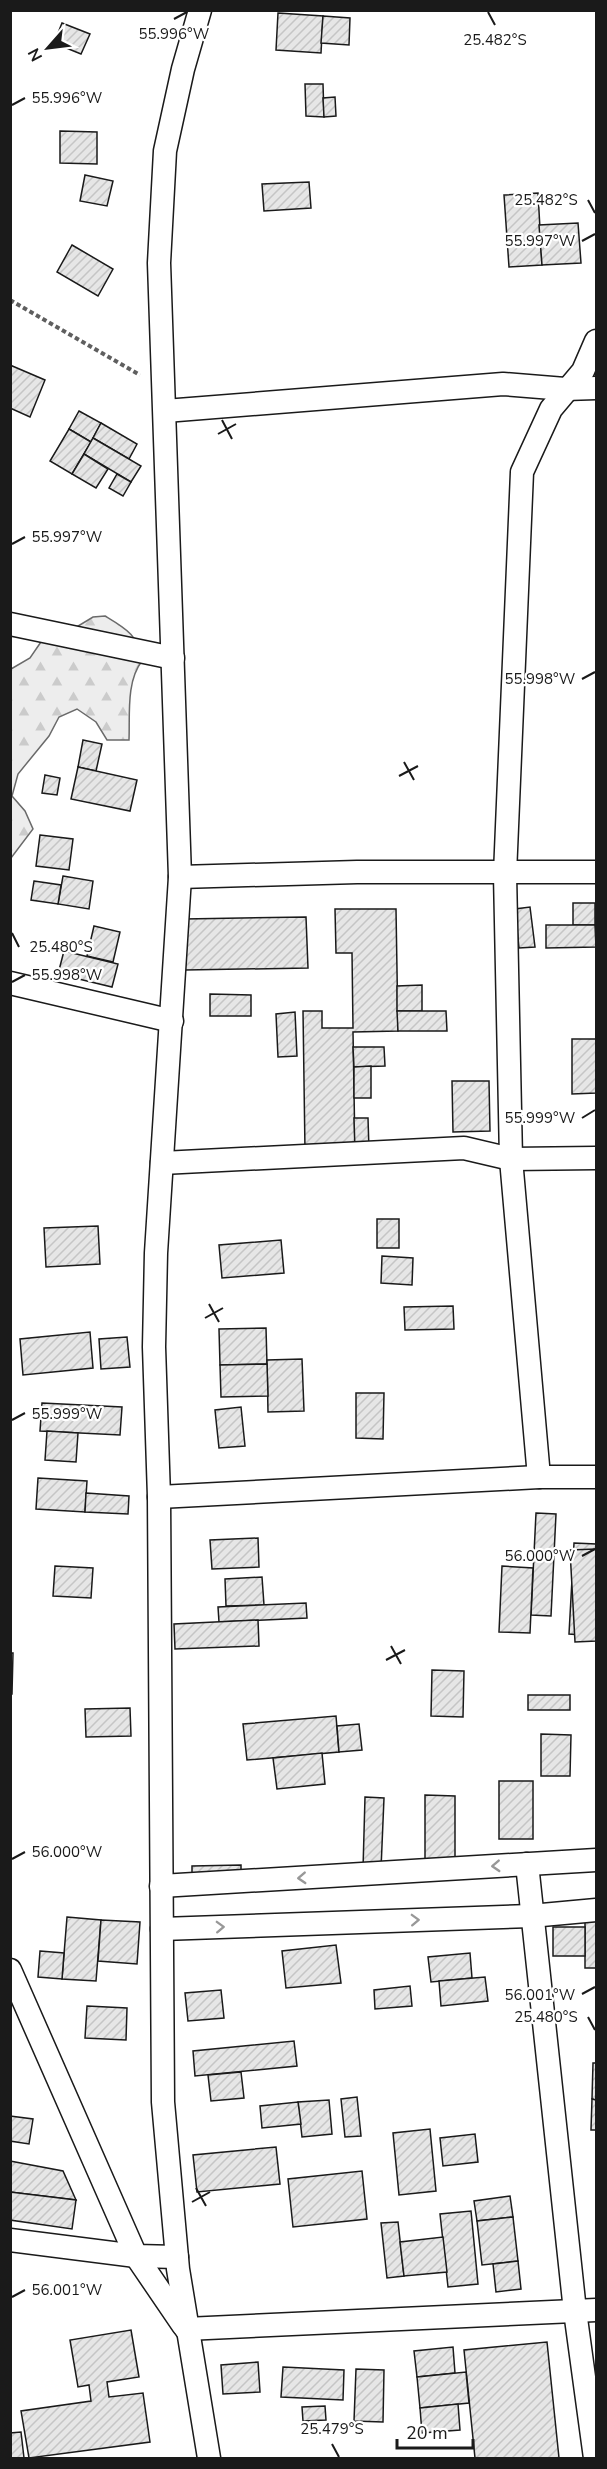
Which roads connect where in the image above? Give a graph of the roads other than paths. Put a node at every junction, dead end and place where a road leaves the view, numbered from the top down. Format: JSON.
{"nodes":[{"id":1,"x":200,"y":10,"type":"edge"},
{"id":2,"x":597,"y":341,"type":"edge"},
{"id":3,"x":597,"y":388,"type":"edge"},
{"id":4,"x":565,"y":389,"type":"junction"},
{"id":5,"x":164,"y":400,"type":"junction"},
{"id":6,"x":10,"y":624,"type":"edge"},
{"id":7,"x":173,"y":658,"type":"junction"},
{"id":8,"x":597,"y":872,"type":"edge"},
{"id":9,"x":505,"y":874,"type":"junction"},
{"id":10,"x":180,"y":877,"type":"junction"},
{"id":11,"x":10,"y":983,"type":"edge"},
{"id":12,"x":171,"y":1021,"type":"junction"},
{"id":13,"x":597,"y":1158,"type":"edge"},
{"id":14,"x":511,"y":1159,"type":"junction"},
{"id":15,"x":162,"y":1163,"type":"junction"},
{"id":16,"x":538,"y":1477,"type":"junction"},
{"id":17,"x":597,"y":1477,"type":"edge"},
{"id":18,"x":159,"y":1497,"type":"junction"},
{"id":19,"x":597,"y":1860,"type":"edge"},
{"id":20,"x":527,"y":1864,"type":"junction"},
{"id":21,"x":161,"y":1886,"type":"junction"},
{"id":22,"x":597,"y":1910,"type":"edge"},
{"id":23,"x":531,"y":1916,"type":"junction"},
{"id":24,"x":162,"y":1929,"type":"junction"},
{"id":25,"x":10,"y":1970,"type":"edge"},
{"id":26,"x":10,"y":2240,"type":"edge"},
{"id":27,"x":136,"y":2256,"type":"junction"},
{"id":28,"x":177,"y":2257,"type":"junction"},
{"id":29,"x":586,"y":2311,"type":"edge"},
{"id":30,"x":186,"y":2329,"type":"junction"},
{"id":31,"x":209,"y":2458,"type":"edge"},
{"id":32,"x":595,"y":2458,"type":"edge"}],
"edges":[{"from":1,"to":5,"type":"street"},
{"from":2,"to":4,"type":"street"},
{"from":3,"to":4,"type":"street"},
{"from":4,"to":5,"type":"street"},
{"from":4,"to":9,"type":"street"},
{"from":5,"to":7,"type":"street"},
{"from":6,"to":7,"type":"street"},
{"from":7,"to":10,"type":"street"},
{"from":8,"to":9,"type":"street"},
{"from":9,"to":10,"type":"street"},
{"from":9,"to":14,"type":"street"},
{"from":10,"to":12,"type":"street"},
{"from":11,"to":12,"type":"street"},
{"from":12,"to":15,"type":"street"},
{"from":13,"to":14,"type":"street"},
{"from":14,"to":15,"type":"street"},
{"from":14,"to":16,"type":"street"},
{"from":15,"to":18,"type":"street"},
{"from":16,"to":17,"type":"street"},
{"from":16,"to":18,"type":"street"},
{"from":18,"to":21,"type":"street"},
{"from":19,"to":20,"type":"street"},
{"from":20,"to":21,"type":"street","one_way":true},
{"from":20,"to":23,"type":"street"},
{"from":21,"to":24,"type":"street"},
{"from":22,"to":23,"type":"street"},
{"from":24,"to":23,"type":"street","one_way":true},
{"from":23,"to":29,"type":"street"},
{"from":24,"to":28,"type":"street"},
{"from":25,"to":27,"type":"street"},
{"from":26,"to":27,"type":"street"},
{"from":27,"to":28,"type":"street"},
{"from":27,"to":30,"type":"street"},
{"from":28,"to":30,"type":"street"},
{"from":29,"to":30,"type":"street"},
{"from":29,"to":32,"type":"street"},
{"from":30,"to":31,"type":"street"}]}
